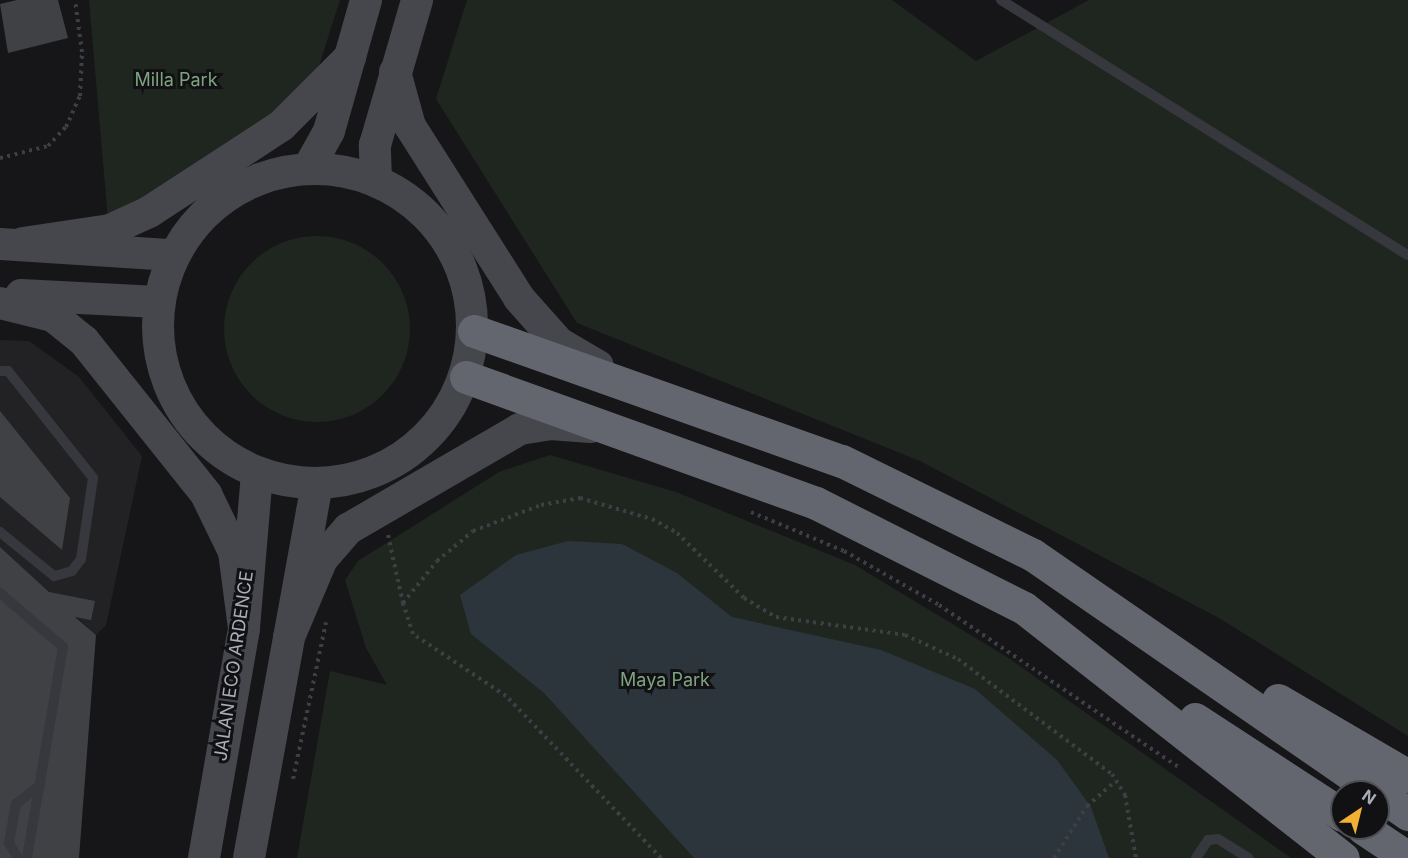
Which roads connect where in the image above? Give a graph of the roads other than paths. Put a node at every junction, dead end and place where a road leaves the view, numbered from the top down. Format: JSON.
{"nodes":[{"id":1,"x":366,"y":0,"type":"edge"},
{"id":2,"x":417,"y":0,"type":"edge"},
{"id":3,"x":1001,"y":0,"type":"edge"},
{"id":4,"x":350,"y":57,"type":"junction"},
{"id":5,"x":394,"y":72,"type":"junction"},
{"id":6,"x":309,"y":167,"type":"junction"},
{"id":7,"x":376,"y":181,"type":"junction"},
{"id":8,"x":11,"y":243,"type":"edge"},
{"id":9,"x":172,"y":255,"type":"junction"},
{"id":10,"x":1408,"y":255,"type":"edge"},
{"id":11,"x":0,"y":294,"type":"edge"},
{"id":12,"x":158,"y":302,"type":"junction"},
{"id":13,"x":0,"y":303,"type":"edge"},
{"id":14,"x":474,"y":331,"type":"junction"},
{"id":15,"x":0,"y":371,"type":"edge"},
{"id":16,"x":466,"y":377,"type":"junction"},
{"id":17,"x":627,"y":382,"type":"junction"},
{"id":18,"x":613,"y":429,"type":"junction"},
{"id":19,"x":257,"y":473,"type":"junction"},
{"id":20,"x":317,"y":484,"type":"junction"},
{"id":21,"x":0,"y":532,"type":"edge"},
{"id":22,"x":1058,"y":572,"type":"junction"},
{"id":23,"x":0,"y":592,"type":"edge"},
{"id":24,"x":1024,"y":608,"type":"junction"},
{"id":25,"x":244,"y":628,"type":"junction"},
{"id":26,"x":290,"y":637,"type":"junction"},
{"id":27,"x":1408,"y":776,"type":"edge"},
{"id":28,"x":1360,"y":780,"type":"edge"},
{"id":29,"x":40,"y":785,"type":"junction"},
{"id":30,"x":1390,"y":801,"type":"edge"},
{"id":31,"x":1330,"y":807,"type":"edge"},
{"id":32,"x":1408,"y":813,"type":"edge"},
{"id":33,"x":1381,"y":840,"type":"edge"},
{"id":34,"x":1401,"y":853,"type":"edge"},
{"id":35,"x":18,"y":858,"type":"edge"},
{"id":36,"x":27,"y":858,"type":"edge"},
{"id":37,"x":204,"y":858,"type":"edge"},
{"id":38,"x":249,"y":858,"type":"edge"},
{"id":39,"x":1196,"y":858,"type":"edge"},
{"id":40,"x":1249,"y":858,"type":"edge"},
{"id":41,"x":1344,"y":858,"type":"edge"}],
"edges":[{"from":1,"to":4,"type":"street"},
{"from":2,"to":5,"type":"street"},
{"from":3,"to":10,"type":"lane"},
{"from":4,"to":6,"type":"street"},
{"from":4,"to":8,"type":"street"},
{"from":5,"to":7,"type":"street"},
{"from":5,"to":17,"type":"street"},
{"from":6,"to":7,"type":"street"},
{"from":6,"to":9,"type":"street"},
{"from":7,"to":14,"type":"street"},
{"from":8,"to":9,"type":"street"},
{"from":9,"to":12,"type":"street"},
{"from":11,"to":12,"type":"street"},
{"from":12,"to":19,"type":"street"},
{"from":13,"to":25,"type":"street"},
{"from":14,"to":16,"type":"street"},
{"from":14,"to":17,"type":"highway"},
{"from":15,"to":21,"type":"lane"},
{"from":16,"to":18,"type":"highway"},
{"from":16,"to":20,"type":"street"},
{"from":17,"to":22,"type":"highway"},
{"from":18,"to":24,"type":"highway"},
{"from":18,"to":26,"type":"street"},
{"from":19,"to":20,"type":"street"},
{"from":19,"to":25,"type":"street","name":"JALAN ECO ARDENCE"},
{"from":20,"to":26,"type":"street"},
{"from":22,"to":27,"type":"highway"},
{"from":22,"to":28,"type":"highway"},
{"from":23,"to":29,"type":"lane"},
{"from":24,"to":31,"type":"highway"},
{"from":24,"to":41,"type":"highway"},
{"from":25,"to":26,"type":"street"},
{"from":25,"to":37,"type":"street","name":"JALAN ECO ARDENCE"},
{"from":26,"to":38,"type":"street"},
{"from":29,"to":35,"type":"lane"},
{"from":29,"to":36,"type":"lane"},
{"from":30,"to":32,"type":"highway"},
{"from":33,"to":34,"type":"highway"},
{"from":39,"to":40,"type":"lane"}]}
